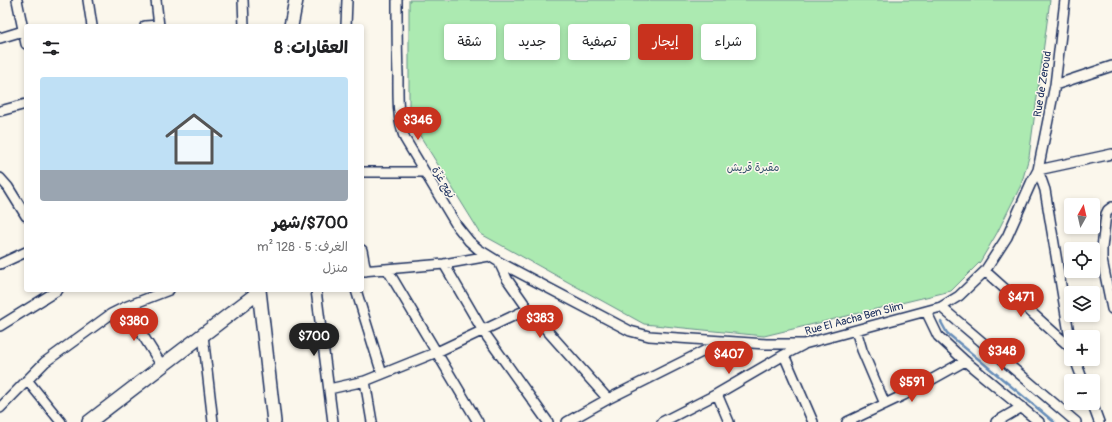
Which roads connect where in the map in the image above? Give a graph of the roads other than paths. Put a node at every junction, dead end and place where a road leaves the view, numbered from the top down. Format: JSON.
{"nodes":[{"id":1,"x":17,"y":0,"type":"edge"},
{"id":2,"x":88,"y":0,"type":"edge"},
{"id":3,"x":156,"y":0,"type":"edge"},
{"id":4,"x":243,"y":0,"type":"edge"},
{"id":5,"x":296,"y":0,"type":"edge"},
{"id":6,"x":347,"y":0,"type":"edge"},
{"id":7,"x":397,"y":0,"type":"edge"},
{"id":8,"x":1065,"y":0,"type":"edge"},
{"id":9,"x":92,"y":24,"type":"edge"},
{"id":10,"x":159,"y":24,"type":"edge"},
{"id":11,"x":244,"y":24,"type":"edge"},
{"id":12,"x":291,"y":24,"type":"edge"},
{"id":13,"x":346,"y":24,"type":"edge"},
{"id":14,"x":23,"y":31,"type":"junction"},
{"id":15,"x":24,"y":35,"type":"edge"},
{"id":16,"x":0,"y":38,"type":"edge"},
{"id":17,"x":1112,"y":66,"type":"edge"},
{"id":18,"x":1055,"y":84,"type":"junction"},
{"id":19,"x":24,"y":105,"type":"edge"},
{"id":20,"x":0,"y":111,"type":"edge"},
{"id":21,"x":1112,"y":154,"type":"edge"},
{"id":22,"x":1038,"y":170,"type":"junction"},
{"id":23,"x":364,"y":172,"type":"edge"},
{"id":24,"x":424,"y":172,"type":"junction"},
{"id":25,"x":0,"y":178,"type":"edge"},
{"id":26,"x":4,"y":189,"type":"edge"},
{"id":27,"x":1112,"y":207,"type":"edge"},
{"id":28,"x":24,"y":214,"type":"edge"},
{"id":29,"x":24,"y":253,"type":"edge"},
{"id":30,"x":489,"y":256,"type":"junction"},
{"id":31,"x":499,"y":262,"type":"junction"},
{"id":32,"x":0,"y":264,"type":"edge"},
{"id":33,"x":444,"y":264,"type":"junction"},
{"id":34,"x":388,"y":269,"type":"junction"},
{"id":35,"x":364,"y":271,"type":"edge"},
{"id":36,"x":984,"y":271,"type":"junction"},
{"id":37,"x":1109,"y":281,"type":"edge"},
{"id":38,"x":55,"y":292,"type":"edge"},
{"id":39,"x":164,"y":292,"type":"edge"},
{"id":40,"x":258,"y":292,"type":"edge"},
{"id":41,"x":259,"y":292,"type":"edge"},
{"id":42,"x":316,"y":292,"type":"edge"},
{"id":43,"x":357,"y":292,"type":"edge"},
{"id":44,"x":124,"y":307,"type":"junction"},
{"id":45,"x":941,"y":307,"type":"junction"},
{"id":46,"x":528,"y":309,"type":"junction"},
{"id":47,"x":1112,"y":309,"type":"edge"},
{"id":48,"x":926,"y":311,"type":"junction"},
{"id":49,"x":0,"y":326,"type":"edge"},
{"id":50,"x":856,"y":330,"type":"junction"},
{"id":51,"x":1068,"y":330,"type":"edge"},
{"id":52,"x":483,"y":331,"type":"junction"},
{"id":53,"x":203,"y":335,"type":"junction"},
{"id":54,"x":1064,"y":341,"type":"edge"},
{"id":55,"x":722,"y":342,"type":"junction"},
{"id":56,"x":804,"y":344,"type":"junction"},
{"id":57,"x":437,"y":352,"type":"junction"},
{"id":58,"x":784,"y":355,"type":"junction"},
{"id":59,"x":965,"y":361,"type":"junction"},
{"id":60,"x":162,"y":366,"type":"junction"},
{"id":61,"x":382,"y":374,"type":"junction"},
{"id":62,"x":27,"y":380,"type":"junction"},
{"id":63,"x":365,"y":381,"type":"junction"},
{"id":64,"x":329,"y":389,"type":"junction"},
{"id":65,"x":717,"y":394,"type":"junction"},
{"id":66,"x":608,"y":399,"type":"junction"},
{"id":67,"x":885,"y":404,"type":"junction"},
{"id":68,"x":1022,"y":407,"type":"junction"},
{"id":69,"x":0,"y":408,"type":"edge"},
{"id":70,"x":1095,"y":410,"type":"edge"},
{"id":71,"x":476,"y":421,"type":"edge"},
{"id":72,"x":61,"y":422,"type":"edge"},
{"id":73,"x":90,"y":422,"type":"edge"},
{"id":74,"x":213,"y":422,"type":"edge"},
{"id":75,"x":274,"y":422,"type":"edge"},
{"id":76,"x":333,"y":422,"type":"edge"},
{"id":77,"x":372,"y":422,"type":"edge"},
{"id":78,"x":548,"y":422,"type":"edge"},
{"id":79,"x":567,"y":422,"type":"edge"},
{"id":80,"x":662,"y":422,"type":"edge"},
{"id":81,"x":729,"y":422,"type":"edge"},
{"id":82,"x":813,"y":422,"type":"edge"},
{"id":83,"x":847,"y":422,"type":"edge"},
{"id":84,"x":996,"y":422,"type":"edge"},
{"id":85,"x":1039,"y":422,"type":"edge"},
{"id":86,"x":1076,"y":422,"type":"edge"},
{"id":87,"x":1099,"y":422,"type":"edge"}],
"edges":[{"from":1,"to":14,"type":"street"},
{"from":2,"to":9,"type":"street"},
{"from":3,"to":10,"type":"street"},
{"from":4,"to":11,"type":"street"},
{"from":5,"to":12,"type":"street"},
{"from":6,"to":13,"type":"street"},
{"from":7,"to":24,"type":"street","name":"نهج غزّة"},
{"from":8,"to":18,"type":"street","name":"Rue de Zeroud"},
{"from":14,"to":15,"type":"street"},
{"from":14,"to":16,"type":"street"},
{"from":17,"to":18,"type":"street"},
{"from":18,"to":22,"type":"street","name":"Rue de Zeroud"},
{"from":19,"to":20,"type":"street"},
{"from":21,"to":22,"type":"street"},
{"from":22,"to":36,"type":"street","name":"Rue El Aacha Ben Slim"},
{"from":22,"to":51,"type":"street"},
{"from":23,"to":24,"type":"street"},
{"from":24,"to":30,"type":"street","name":"نهج غزّة"},
{"from":25,"to":26,"type":"street"},
{"from":26,"to":28,"type":"street"},
{"from":27,"to":37,"type":"street"},
{"from":29,"to":32,"type":"street"},
{"from":30,"to":31,"type":"street","name":"نهج غزّة"},
{"from":30,"to":33,"type":"street"},
{"from":31,"to":46,"type":"street"},
{"from":31,"to":55,"type":"street","name":"Rue El Aacha Ben Slim"},
{"from":33,"to":34,"type":"street"},
{"from":33,"to":52,"type":"street"},
{"from":34,"to":35,"type":"street"},
{"from":34,"to":57,"type":"street"},
{"from":36,"to":45,"type":"street","name":"Rue El Aacha Ben Slim"},
{"from":36,"to":54,"type":"street"},
{"from":37,"to":47,"type":"street"},
{"from":38,"to":49,"type":"street"},
{"from":39,"to":44,"type":"street"},
{"from":40,"to":53,"type":"street"},
{"from":41,"to":75,"type":"street"},
{"from":42,"to":64,"type":"street"},
{"from":43,"to":61,"type":"street"},
{"from":44,"to":60,"type":"street"},
{"from":44,"to":62,"type":"street"},
{"from":45,"to":48,"type":"street","name":"Rue El Aacha Ben Slim"},
{"from":45,"to":86,"type":"street"},
{"from":46,"to":52,"type":"street"},
{"from":46,"to":66,"type":"street"},
{"from":48,"to":50,"type":"street","name":"Rue El Aacha Ben Slim"},
{"from":48,"to":59,"type":"street"},
{"from":50,"to":56,"type":"street","name":"Rue El Aacha Ben Slim"},
{"from":50,"to":67,"type":"street"},
{"from":52,"to":57,"type":"street"},
{"from":52,"to":78,"type":"street"},
{"from":53,"to":60,"type":"street"},
{"from":53,"to":74,"type":"street"},
{"from":55,"to":56,"type":"street","name":"Rue El Aacha Ben Slim"},
{"from":55,"to":66,"type":"street"},
{"from":56,"to":58,"type":"street"},
{"from":57,"to":61,"type":"street"},
{"from":57,"to":71,"type":"street"},
{"from":58,"to":65,"type":"street"},
{"from":58,"to":82,"type":"street"},
{"from":59,"to":67,"type":"street"},
{"from":59,"to":68,"type":"street"},
{"from":60,"to":73,"type":"street"},
{"from":61,"to":63,"type":"street"},
{"from":62,"to":69,"type":"street"},
{"from":62,"to":72,"type":"street"},
{"from":63,"to":64,"type":"street"},
{"from":63,"to":77,"type":"street"},
{"from":64,"to":76,"type":"street"},
{"from":65,"to":80,"type":"street"},
{"from":65,"to":81,"type":"street"},
{"from":66,"to":79,"type":"street"},
{"from":67,"to":83,"type":"street"},
{"from":68,"to":84,"type":"street"},
{"from":68,"to":85,"type":"street"},
{"from":70,"to":87,"type":"street"}]}
